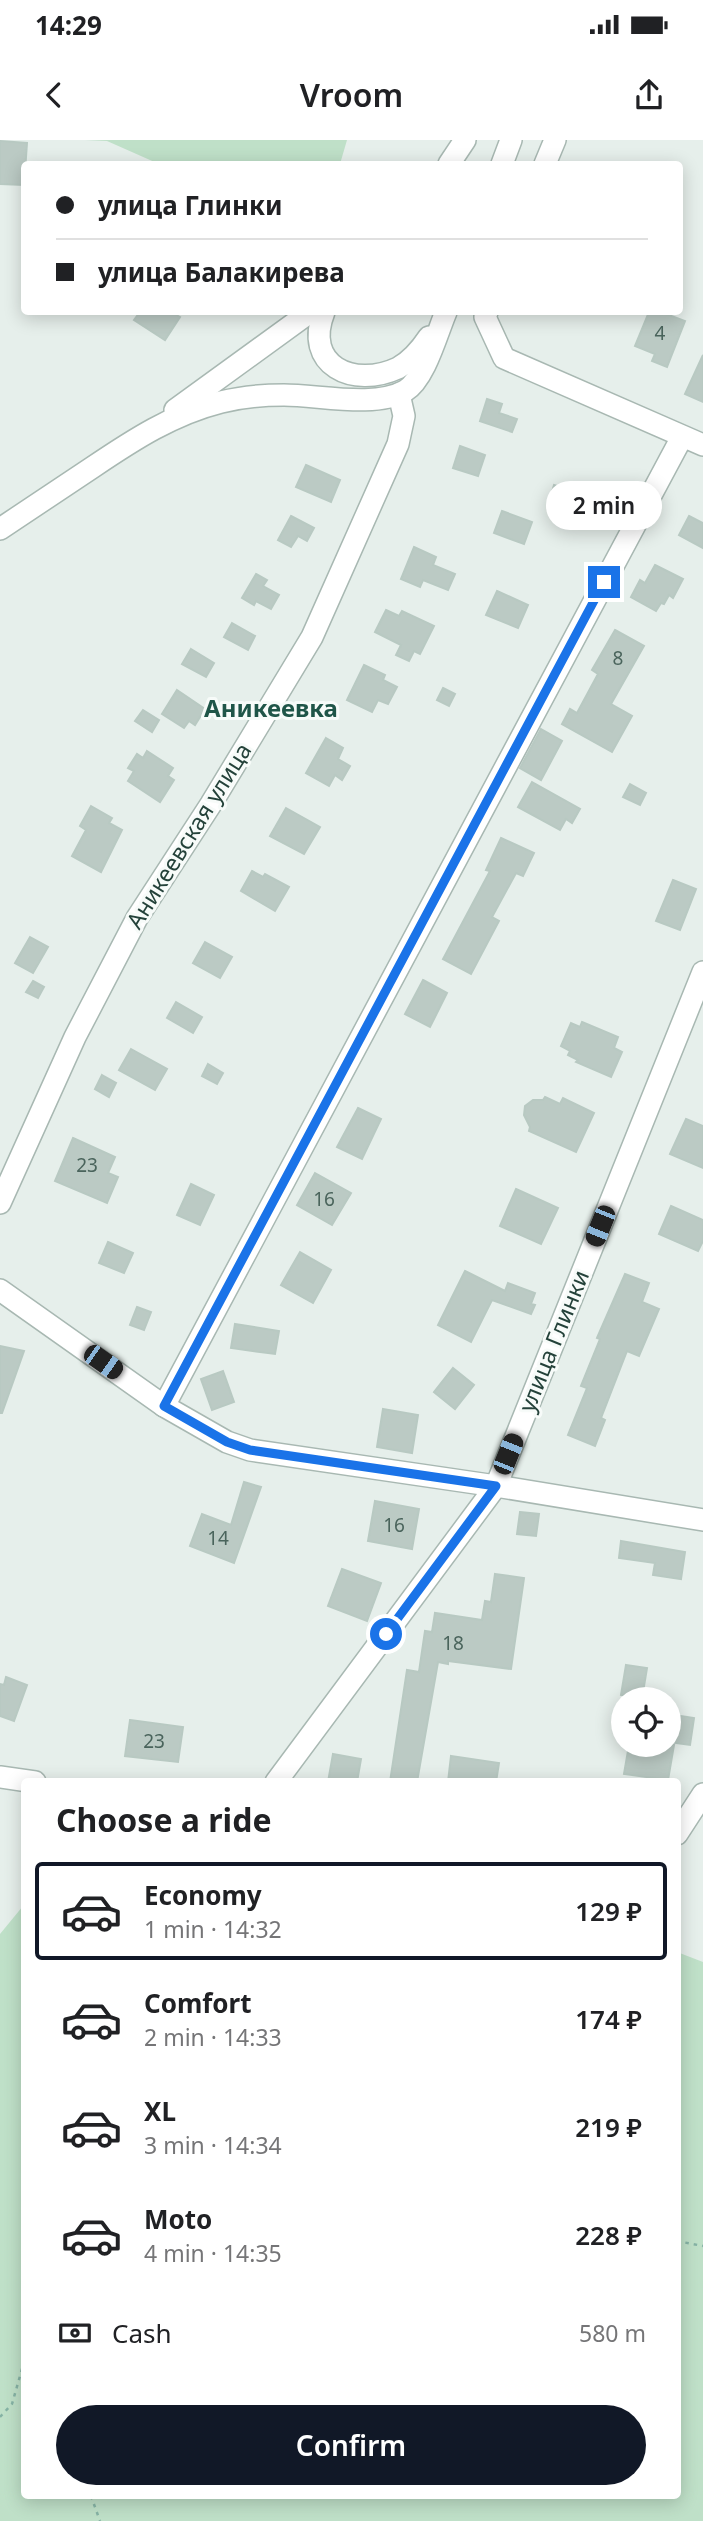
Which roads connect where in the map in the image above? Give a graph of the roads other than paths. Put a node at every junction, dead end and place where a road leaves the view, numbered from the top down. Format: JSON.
{"nodes":[{"id":1,"x":465,"y":140,"type":"edge"},
{"id":2,"x":511,"y":140,"type":"edge"},
{"id":3,"x":555,"y":140,"type":"edge"},
{"id":4,"x":451,"y":161,"type":"edge"},
{"id":5,"x":503,"y":161,"type":"edge"},
{"id":6,"x":546,"y":161,"type":"edge"},
{"id":7,"x":306,"y":315,"type":"edge"},
{"id":8,"x":323,"y":315,"type":"edge"},
{"id":9,"x":444,"y":315,"type":"edge"},
{"id":10,"x":445,"y":315,"type":"edge"},
{"id":11,"x":486,"y":315,"type":"edge"},
{"id":12,"x":399,"y":394,"type":"junction"},
{"id":13,"x":682,"y":437,"type":"junction"},
{"id":14,"x":131,"y":442,"type":"junction"},
{"id":15,"x":703,"y":445,"type":"edge"},
{"id":16,"x":0,"y":529,"type":"edge"},
{"id":17,"x":703,"y":972,"type":"edge"},
{"id":18,"x":0,"y":1203,"type":"edge"},
{"id":19,"x":0,"y":1290,"type":"edge"},
{"id":20,"x":164,"y":1406,"type":"junction"},
{"id":21,"x":496,"y":1486,"type":"junction"},
{"id":22,"x":703,"y":1520,"type":"edge"},
{"id":23,"x":0,"y":1777,"type":"edge"},
{"id":24,"x":279,"y":1778,"type":"edge"},
{"id":25,"x":21,"y":1780,"type":"edge"},
{"id":26,"x":703,"y":1794,"type":"edge"},
{"id":27,"x":681,"y":1828,"type":"edge"}],
"edges":[{"from":1,"to":4,"type":"street"},
{"from":2,"to":5,"type":"street"},
{"from":3,"to":6,"type":"street"},
{"from":7,"to":14,"type":"street"},
{"from":8,"to":9,"type":"street"},
{"from":10,"to":12,"type":"street"},
{"from":11,"to":13,"type":"street"},
{"from":12,"to":14,"type":"street"},
{"from":12,"to":18,"type":"street","name":"Аникеевская улица"},
{"from":13,"to":15,"type":"street"},
{"from":13,"to":20,"type":"street"},
{"from":14,"to":16,"type":"street"},
{"from":17,"to":21,"type":"street","name":"улица Глинки"},
{"from":19,"to":20,"type":"street"},
{"from":20,"to":21,"type":"street"},
{"from":21,"to":22,"type":"street"},
{"from":21,"to":24,"type":"street","name":"улица Глинки"},
{"from":23,"to":25,"type":"street"},
{"from":26,"to":27,"type":"street"}]}
